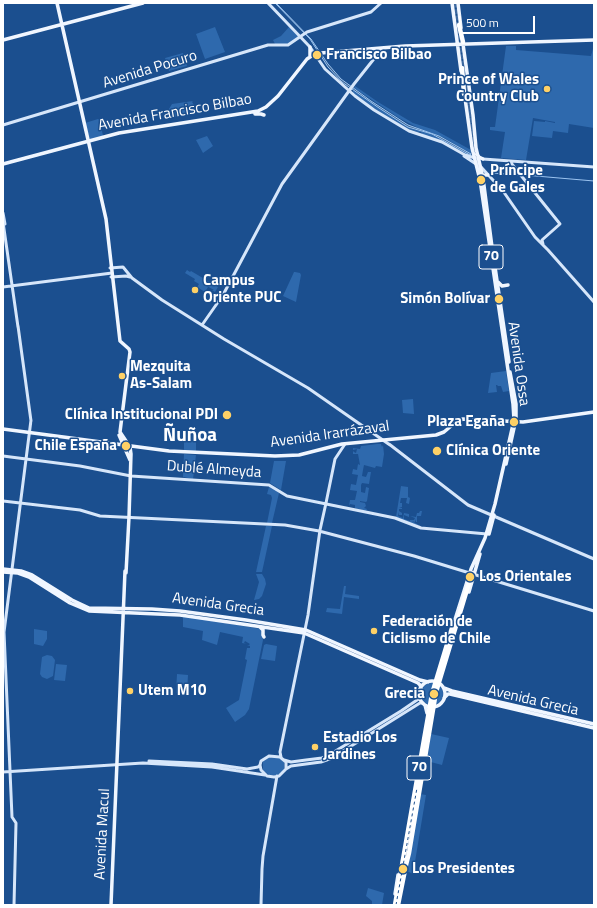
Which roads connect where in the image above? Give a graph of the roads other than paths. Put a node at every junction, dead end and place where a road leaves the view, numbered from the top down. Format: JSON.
{"nodes":[{"id":1,"x":56,"y":3,"type":"edge"},
{"id":2,"x":143,"y":3,"type":"edge"},
{"id":3,"x":269,"y":3,"type":"edge"},
{"id":4,"x":381,"y":3,"type":"edge"},
{"id":5,"x":452,"y":3,"type":"edge"},
{"id":6,"x":458,"y":3,"type":"edge"},
{"id":7,"x":61,"y":24,"type":"junction"},
{"id":8,"x":459,"y":25,"type":"dead end"},
{"id":9,"x":304,"y":34,"type":"junction"},
{"id":10,"x":3,"y":40,"type":"edge"},
{"id":11,"x":594,"y":41,"type":"edge"},
{"id":12,"x":463,"y":44,"type":"junction"},
{"id":13,"x":458,"y":45,"type":"junction"},
{"id":14,"x":310,"y":47,"type":"junction"},
{"id":15,"x":382,"y":49,"type":"junction"},
{"id":16,"x":319,"y":54,"type":"junction"},
{"id":17,"x":310,"y":57,"type":"junction"},
{"id":18,"x":462,"y":68,"type":"tunnel mouth"},
{"id":19,"x":351,"y":89,"type":"junction"},
{"id":20,"x":464,"y":94,"type":"junction"},
{"id":21,"x":79,"y":102,"type":"junction"},
{"id":22,"x":255,"y":114,"type":"junction"},
{"id":23,"x":264,"y":115,"type":"dead end"},
{"id":24,"x":3,"y":125,"type":"edge"},
{"id":25,"x":88,"y":143,"type":"junction"},
{"id":26,"x":447,"y":145,"type":"junction"},
{"id":27,"x":474,"y":153,"type":"junction"},
{"id":28,"x":469,"y":156,"type":"junction"},
{"id":29,"x":476,"y":158,"type":"junction"},
{"id":30,"x":484,"y":159,"type":"junction"},
{"id":31,"x":506,"y":160,"type":"junction"},
{"id":32,"x":476,"y":164,"type":"junction"},
{"id":33,"x":3,"y":165,"type":"edge"},
{"id":34,"x":480,"y":167,"type":"junction"},
{"id":35,"x":594,"y":167,"type":"edge"},
{"id":36,"x":488,"y":175,"type":"junction"},
{"id":37,"x":483,"y":178,"type":"junction"},
{"id":38,"x":484,"y":199,"type":"junction"},
{"id":39,"x":3,"y":213,"type":"edge"},
{"id":40,"x":3,"y":222,"type":"edge"},
{"id":41,"x":532,"y":232,"type":"junction"},
{"id":42,"x":543,"y":239,"type":"junction"},
{"id":43,"x":548,"y":250,"type":"junction"},
{"id":44,"x":9,"y":264,"type":"junction"},
{"id":45,"x":126,"y":271,"type":"junction"},
{"id":46,"x":112,"y":273,"type":"junction"},
{"id":47,"x":126,"y":276,"type":"junction"},
{"id":48,"x":132,"y":278,"type":"junction"},
{"id":49,"x":497,"y":281,"type":"junction"},
{"id":50,"x":12,"y":285,"type":"junction"},
{"id":51,"x":508,"y":285,"type":"dead end"},
{"id":52,"x":3,"y":287,"type":"edge"},
{"id":53,"x":594,"y":302,"type":"edge"},
{"id":54,"x":202,"y":325,"type":"junction"},
{"id":55,"x":512,"y":391,"type":"junction"},
{"id":56,"x":594,"y":414,"type":"edge"},
{"id":57,"x":122,"y":415,"type":"junction"},
{"id":58,"x":515,"y":423,"type":"junction"},
{"id":59,"x":3,"y":430,"type":"edge"},
{"id":60,"x":30,"y":434,"type":"junction"},
{"id":61,"x":68,"y":438,"type":"junction"},
{"id":62,"x":383,"y":440,"type":"junction"},
{"id":63,"x":342,"y":446,"type":"junction"},
{"id":64,"x":127,"y":447,"type":"junction"},
{"id":65,"x":3,"y":456,"type":"edge"},
{"id":66,"x":507,"y":456,"type":"junction"},
{"id":67,"x":26,"y":459,"type":"junction"},
{"id":68,"x":130,"y":476,"type":"junction"},
{"id":69,"x":3,"y":501,"type":"edge"},
{"id":70,"x":21,"y":503,"type":"junction"},
{"id":71,"x":326,"y":504,"type":"junction"},
{"id":72,"x":493,"y":515,"type":"junction"},
{"id":73,"x":128,"y":517,"type":"junction"},
{"id":74,"x":492,"y":530,"type":"dead end"},
{"id":75,"x":320,"y":532,"type":"junction"},
{"id":76,"x":487,"y":534,"type":"junction"},
{"id":77,"x":594,"y":559,"type":"edge"},
{"id":78,"x":474,"y":562,"type":"junction"},
{"id":79,"x":469,"y":566,"type":"dead end"},
{"id":80,"x":3,"y":569,"type":"edge"},
{"id":81,"x":12,"y":571,"type":"junction"},
{"id":82,"x":3,"y":572,"type":"edge"},
{"id":83,"x":472,"y":573,"type":"junction"},
{"id":84,"x":465,"y":598,"type":"junction"},
{"id":85,"x":124,"y":611,"type":"junction"},
{"id":86,"x":594,"y":611,"type":"edge"},
{"id":87,"x":186,"y":615,"type":"junction"},
{"id":88,"x":182,"y":619,"type":"dead end"},
{"id":89,"x":460,"y":619,"type":"junction"},
{"id":90,"x":457,"y":624,"type":"junction"},
{"id":91,"x":260,"y":627,"type":"junction"},
{"id":92,"x":452,"y":628,"type":"junction"},
{"id":93,"x":304,"y":632,"type":"junction"},
{"id":94,"x":264,"y":637,"type":"dead end"},
{"id":95,"x":428,"y":682,"type":"junction"},
{"id":96,"x":435,"y":682,"type":"junction"},
{"id":97,"x":441,"y":684,"type":"junction"},
{"id":98,"x":421,"y":688,"type":"junction"},
{"id":99,"x":444,"y":688,"type":"junction"},
{"id":100,"x":420,"y":698,"type":"junction"},
{"id":101,"x":444,"y":698,"type":"junction"},
{"id":102,"x":424,"y":704,"type":"junction"},
{"id":103,"x":5,"y":706,"type":"edge"},
{"id":104,"x":437,"y":706,"type":"junction"},
{"id":105,"x":430,"y":713,"type":"junction"},
{"id":106,"x":594,"y":724,"type":"edge"},
{"id":107,"x":594,"y":728,"type":"edge"},
{"id":108,"x":279,"y":756,"type":"junction"},
{"id":109,"x":284,"y":760,"type":"junction"},
{"id":110,"x":144,"y":762,"type":"junction"},
{"id":111,"x":118,"y":764,"type":"junction"},
{"id":112,"x":260,"y":765,"type":"junction"},
{"id":113,"x":286,"y":769,"type":"junction"},
{"id":114,"x":10,"y":771,"type":"junction"},
{"id":115,"x":3,"y":772,"type":"edge"},
{"id":116,"x":265,"y":776,"type":"junction"},
{"id":117,"x":277,"y":776,"type":"junction"},
{"id":118,"x":271,"y":777,"type":"junction"},
{"id":119,"x":422,"y":781,"type":"junction"},
{"id":120,"x":275,"y":788,"type":"junction"},
{"id":121,"x":412,"y":795,"type":"junction"},
{"id":122,"x":409,"y":824,"type":"junction"},
{"id":123,"x":14,"y":905,"type":"edge"},
{"id":124,"x":111,"y":905,"type":"edge"},
{"id":125,"x":261,"y":905,"type":"edge"},
{"id":126,"x":394,"y":905,"type":"edge"},
{"id":127,"x":399,"y":905,"type":"edge"}],
"edges":[{"from":1,"to":7,"type":"main road"},
{"from":2,"to":7,"type":"main road"},
{"from":3,"to":9,"type":"main road"},
{"from":4,"to":9,"type":"main road","name":"Avenida Pocuro"},
{"from":5,"to":13,"type":"main road","name":"Avenida Ossa"},
{"from":6,"to":12,"type":"main road","name":"Avenida Ossa"},
{"from":7,"to":10,"type":"main road"},
{"from":7,"to":21,"type":"main road"},
{"from":8,"to":12,"type":"highway"},
{"from":9,"to":14,"type":"main road"},
{"from":9,"to":16,"type":"main road"},
{"from":9,"to":21,"type":"main road","name":"Avenida Pocuro"},
{"from":11,"to":12,"type":"main road","name":"Avenida Francisco Bilbao"},
{"from":12,"to":13,"type":"main road","name":"Avenida Francisco Bilbao"},
{"from":12,"to":27,"type":"main road","name":"Avenida Ossa","number":"70"},
{"from":13,"to":15,"type":"main road","name":"Avenida Francisco Bilbao"},
{"from":13,"to":20,"type":"main road","name":"Avenida Ossa"},
{"from":14,"to":16,"type":"main road"},
{"from":14,"to":17,"type":"main road"},
{"from":15,"to":16,"type":"main road","name":"Avenida Francisco Bilbao"},
{"from":15,"to":19,"type":"main road"},
{"from":16,"to":17,"type":"main road","name":"Avenida Francisco Bilbao"},
{"from":16,"to":19,"type":"main road"},
{"from":16,"to":22,"type":"main road","name":"Avenida Francisco Bilbao"},
{"from":17,"to":25,"type":"main road","name":"Avenida Francisco Bilbao"},
{"from":18,"to":20,"type":"highway"},
{"from":19,"to":26,"type":"main road"},
{"from":19,"to":54,"type":"main road"},
{"from":20,"to":27,"type":"main road","name":"Avenida Ossa","number":"70"},
{"from":21,"to":24,"type":"main road","name":"Avenida Pocuro"},
{"from":21,"to":25,"type":"main road"},
{"from":22,"to":23,"type":"main road"},
{"from":22,"to":25,"type":"main road","name":"Avenida Francisco Bilbao"},
{"from":25,"to":33,"type":"main road","name":"Avenida Francisco Bilbao"},
{"from":25,"to":46,"type":"main road"},
{"from":26,"to":28,"type":"main road"},
{"from":26,"to":32,"type":"main road"},
{"from":27,"to":28,"type":"main road"},
{"from":27,"to":29,"type":"main road","name":"Avenida Ossa","number":"70"},
{"from":27,"to":30,"type":"main road"},
{"from":28,"to":29,"type":"main road"},
{"from":29,"to":30,"type":"main road"},
{"from":29,"to":32,"type":"main road","name":"Avenida Ossa","number":"70"},
{"from":29,"to":34,"type":"main road","name":"Avenida Ossa","number":"70"},
{"from":30,"to":31,"type":"main road"},
{"from":31,"to":35,"type":"main road"},
{"from":31,"to":42,"type":"main road"},
{"from":32,"to":34,"type":"main road"},
{"from":32,"to":38,"type":"main road","name":"Avenida Ossa","number":"70"},
{"from":34,"to":36,"type":"main road"},
{"from":34,"to":37,"type":"main road","name":"Avenida Ossa","number":"70"},
{"from":36,"to":37,"type":"main road"},
{"from":36,"to":41,"type":"main road"},
{"from":37,"to":38,"type":"main road","name":"Avenida Ossa","number":"70"},
{"from":38,"to":49,"type":"main road","name":"Avenida Ossa","number":"70"},
{"from":38,"to":55,"type":"main road","name":"Avenida Ossa","number":"70"},
{"from":39,"to":44,"type":"main road"},
{"from":40,"to":44,"type":"main road"},
{"from":41,"to":42,"type":"main road"},
{"from":41,"to":43,"type":"main road"},
{"from":42,"to":43,"type":"main road"},
{"from":43,"to":53,"type":"main road"},
{"from":44,"to":50,"type":"main road"},
{"from":45,"to":46,"type":"main road"},
{"from":45,"to":47,"type":"main road"},
{"from":45,"to":48,"type":"main road"},
{"from":46,"to":47,"type":"main road"},
{"from":46,"to":50,"type":"main road"},
{"from":46,"to":57,"type":"main road"},
{"from":47,"to":48,"type":"main road"},
{"from":48,"to":54,"type":"main road"},
{"from":49,"to":51,"type":"main road"},
{"from":49,"to":55,"type":"main road","name":"Avenida Ossa","number":"70"},
{"from":50,"to":52,"type":"main road"},
{"from":50,"to":60,"type":"main road"},
{"from":54,"to":62,"type":"main road"},
{"from":55,"to":58,"type":"main road","name":"Avenida Ossa","number":"70"},
{"from":56,"to":58,"type":"main road","name":"Avenida Irarrázaval"},
{"from":57,"to":64,"type":"main road"},
{"from":57,"to":64,"type":"main road","name":"Avenida Macul"},
{"from":58,"to":62,"type":"main road","name":"Avenida Irarrázaval"},
{"from":58,"to":66,"type":"main road","number":"70"},
{"from":59,"to":60,"type":"main road","name":"Avenida Irarrázaval"},
{"from":60,"to":61,"type":"main road","name":"Avenida Irarrázaval"},
{"from":60,"to":67,"type":"main road"},
{"from":61,"to":64,"type":"main road","name":"Avenida Irarrázaval"},
{"from":61,"to":64,"type":"main road","name":"Avenida Irarrázaval"},
{"from":62,"to":63,"type":"main road","name":"Avenida Irarrázaval"},
{"from":62,"to":72,"type":"main road"},
{"from":63,"to":64,"type":"main road","name":"Avenida Irarrázaval"},
{"from":63,"to":71,"type":"main road"},
{"from":64,"to":68,"type":"main road","name":"Avenida Macul"},
{"from":65,"to":67,"type":"main road","name":"Dublé Almeyda"},
{"from":66,"to":72,"type":"main road","number":"70"},
{"from":66,"to":72,"type":"main road","number":"70"},
{"from":67,"to":68,"type":"main road","name":"Dublé Almeyda"},
{"from":67,"to":70,"type":"main road"},
{"from":68,"to":71,"type":"main road","name":"Dublé Almeyda"},
{"from":68,"to":73,"type":"main road","name":"Avenida Macul"},
{"from":69,"to":70,"type":"main road"},
{"from":70,"to":73,"type":"main road"},
{"from":70,"to":81,"type":"main road"},
{"from":71,"to":75,"type":"main road"},
{"from":71,"to":76,"type":"main road","name":"Dublé Almeyda"},
{"from":72,"to":76,"type":"main road","number":"70"},
{"from":72,"to":77,"type":"main road"},
{"from":73,"to":75,"type":"main road"},
{"from":73,"to":85,"type":"main road","name":"Avenida Macul"},
{"from":74,"to":76,"type":"main road"},
{"from":75,"to":83,"type":"main road"},
{"from":75,"to":93,"type":"main road"},
{"from":76,"to":78,"type":"main road","number":"70"},
{"from":76,"to":83,"type":"main road","number":"70"},
{"from":78,"to":79,"type":"main road"},
{"from":78,"to":83,"type":"main road","number":"70"},
{"from":80,"to":81,"type":"main road","name":"Avenida Grecia"},
{"from":81,"to":82,"type":"main road","name":"Avenida Grecia"},
{"from":81,"to":85,"type":"main road","name":"Avenida Grecia"},
{"from":81,"to":103,"type":"main road"},
{"from":83,"to":84,"type":"highway","number":"70"},
{"from":83,"to":86,"type":"main road"},
{"from":83,"to":92,"type":"main road","number":"70"},
{"from":84,"to":89,"type":"main road"},
{"from":84,"to":90,"type":"highway","number":"70"},
{"from":85,"to":87,"type":"main road","name":"Avenida Grecia"},
{"from":85,"to":93,"type":"main road","name":"Avenida Grecia"},
{"from":85,"to":111,"type":"main road","name":"Avenida Macul"},
{"from":87,"to":88,"type":"main road"},
{"from":87,"to":91,"type":"main road","name":"Avenida Grecia"},
{"from":89,"to":90,"type":"highway"},
{"from":89,"to":97,"type":"main road"},
{"from":90,"to":105,"type":"highway","number":"70"},
{"from":91,"to":93,"type":"main road","name":"Avenida Grecia"},
{"from":91,"to":94,"type":"main road"},
{"from":92,"to":96,"type":"main road"},
{"from":92,"to":105,"type":"highway","number":"70"},
{"from":93,"to":95,"type":"main road","name":"Avenida Grecia"},
{"from":93,"to":98,"type":"main road","name":"Avenida Grecia"},
{"from":93,"to":108,"type":"main road"},
{"from":95,"to":96,"type":"main road"},
{"from":95,"to":98,"type":"main road"},
{"from":96,"to":97,"type":"main road"},
{"from":97,"to":99,"type":"main road"},
{"from":98,"to":100,"type":"main road"},
{"from":99,"to":101,"type":"main road"},
{"from":99,"to":106,"type":"main road","name":"Avenida Grecia"},
{"from":100,"to":102,"type":"main road"},
{"from":100,"to":109,"type":"main road"},
{"from":101,"to":104,"type":"main road"},
{"from":101,"to":107,"type":"main road","name":"Avenida Grecia"},
{"from":102,"to":104,"type":"main road"},
{"from":102,"to":113,"type":"main road"},
{"from":102,"to":121,"type":"main road"},
{"from":103,"to":114,"type":"main road"},
{"from":104,"to":119,"type":"main road"},
{"from":105,"to":119,"type":"highway","number":"70"},
{"from":105,"to":122,"type":"highway","number":"70"},
{"from":108,"to":109,"type":"main road"},
{"from":108,"to":112,"type":"main road"},
{"from":109,"to":113,"type":"main road"},
{"from":110,"to":111,"type":"main road"},
{"from":110,"to":112,"type":"main road"},
{"from":110,"to":116,"type":"main road"},
{"from":111,"to":114,"type":"main road"},
{"from":111,"to":124,"type":"main road","name":"Avenida Macul"},
{"from":112,"to":116,"type":"main road"},
{"from":113,"to":117,"type":"main road"},
{"from":114,"to":115,"type":"main road"},
{"from":114,"to":123,"type":"main road"},
{"from":116,"to":118,"type":"main road"},
{"from":117,"to":118,"type":"main road"},
{"from":117,"to":120,"type":"main road"},
{"from":118,"to":120,"type":"main road"},
{"from":119,"to":127,"type":"highway","number":"70"},
{"from":120,"to":125,"type":"main road"},
{"from":121,"to":122,"type":"highway"},
{"from":121,"to":126,"type":"main road"},
{"from":122,"to":126,"type":"highway","number":"70"}]}
